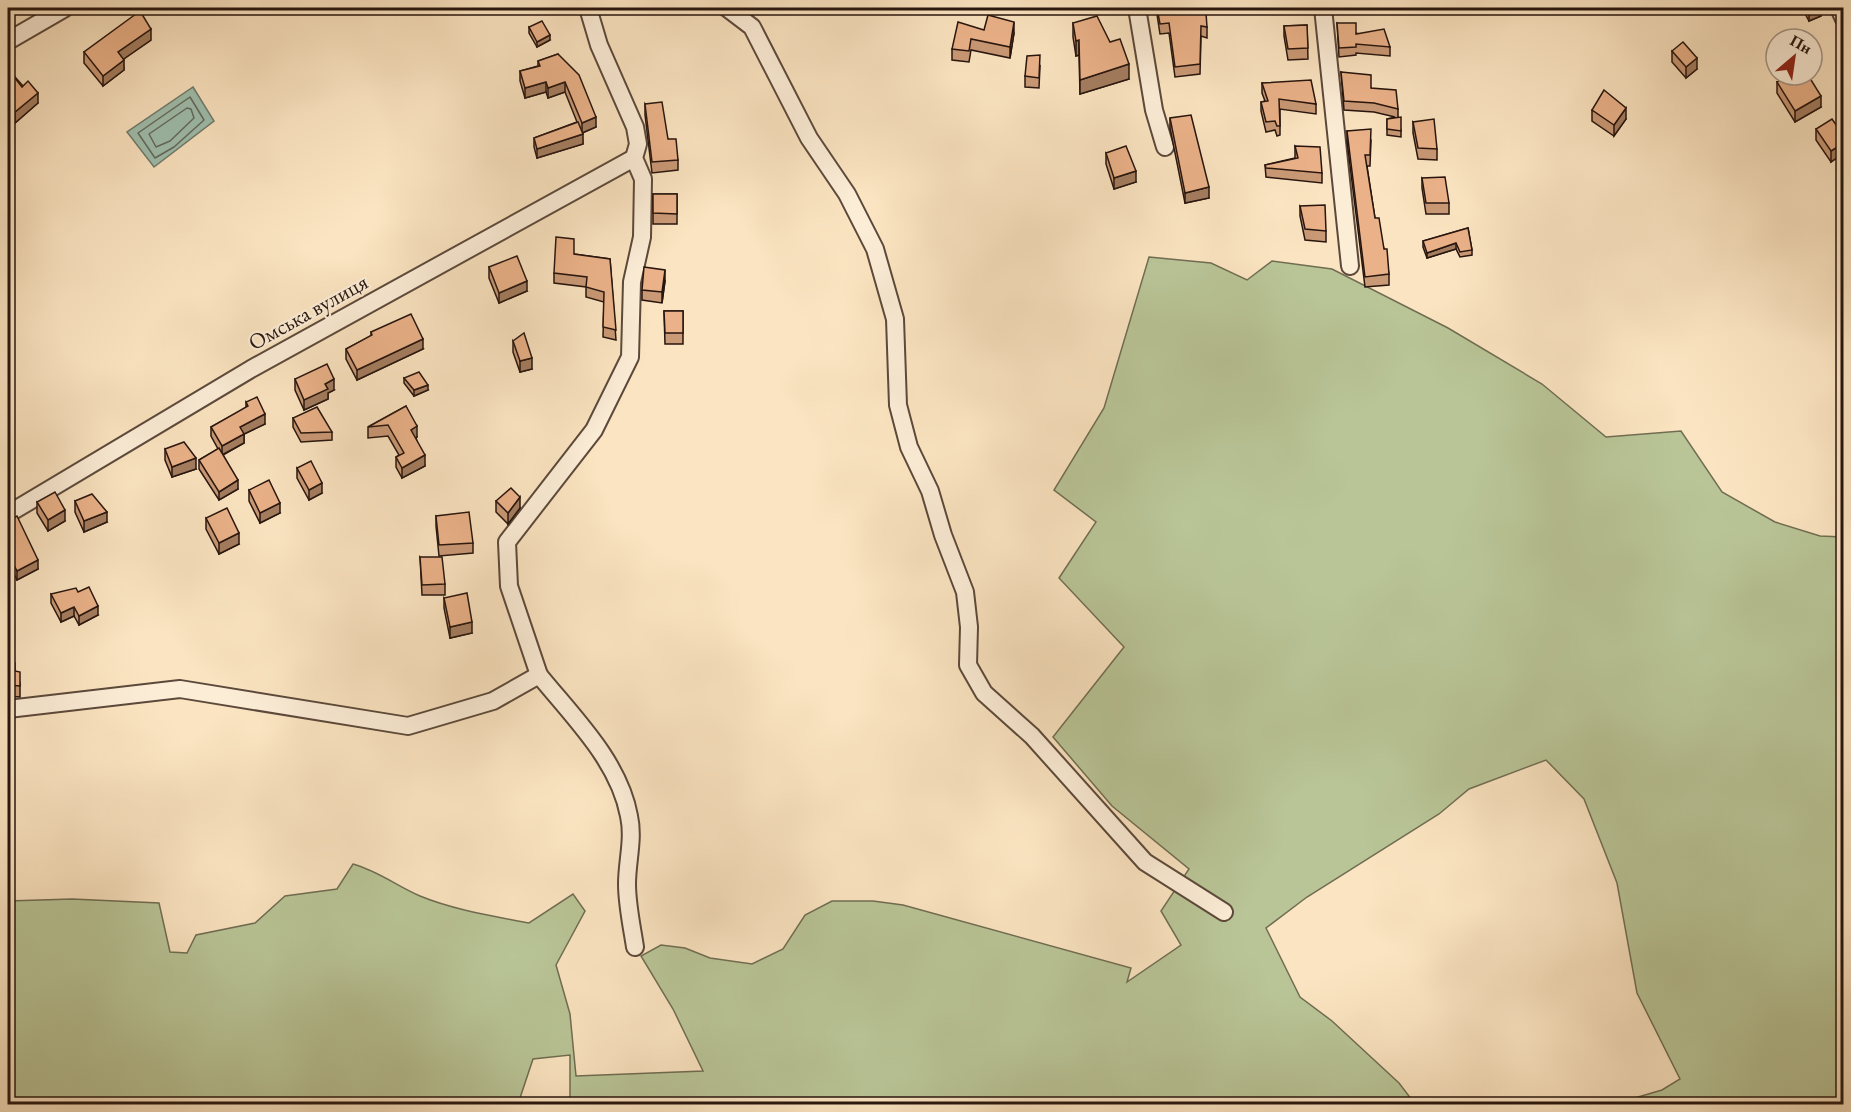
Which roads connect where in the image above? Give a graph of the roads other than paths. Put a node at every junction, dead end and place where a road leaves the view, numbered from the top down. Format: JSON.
{"nodes":[{"id":1,"x":65,"y":8,"type":"edge"},
{"id":2,"x":588,"y":8,"type":"edge"},
{"id":3,"x":727,"y":8,"type":"edge"},
{"id":4,"x":1137,"y":8,"type":"edge"},
{"id":5,"x":1323,"y":8,"type":"edge"},
{"id":6,"x":1839,"y":8,"type":"edge"},
{"id":7,"x":1844,"y":19,"type":"edge"},
{"id":8,"x":8,"y":41,"type":"edge"},
{"id":9,"x":1165,"y":147,"type":"dead end"},
{"id":10,"x":634,"y":158,"type":"junction"},
{"id":11,"x":1350,"y":266,"type":"dead end"},
{"id":12,"x":8,"y":514,"type":"edge"},
{"id":13,"x":539,"y":675,"type":"junction"},
{"id":14,"x":8,"y":709,"type":"edge"},
{"id":15,"x":1224,"y":912,"type":"dead end"},
{"id":16,"x":635,"y":947,"type":"dead end"}],
"edges":[{"from":1,"to":8,"type":"street"},
{"from":2,"to":10,"type":"street"},
{"from":3,"to":15,"type":"street"},
{"from":4,"to":9,"type":"street"},
{"from":5,"to":11,"type":"street"},
{"from":6,"to":7,"type":"street"},
{"from":10,"to":12,"type":"street","name":"Омська вулиця"},
{"from":10,"to":13,"type":"street"},
{"from":13,"to":14,"type":"street"},
{"from":13,"to":16,"type":"street"}]}
